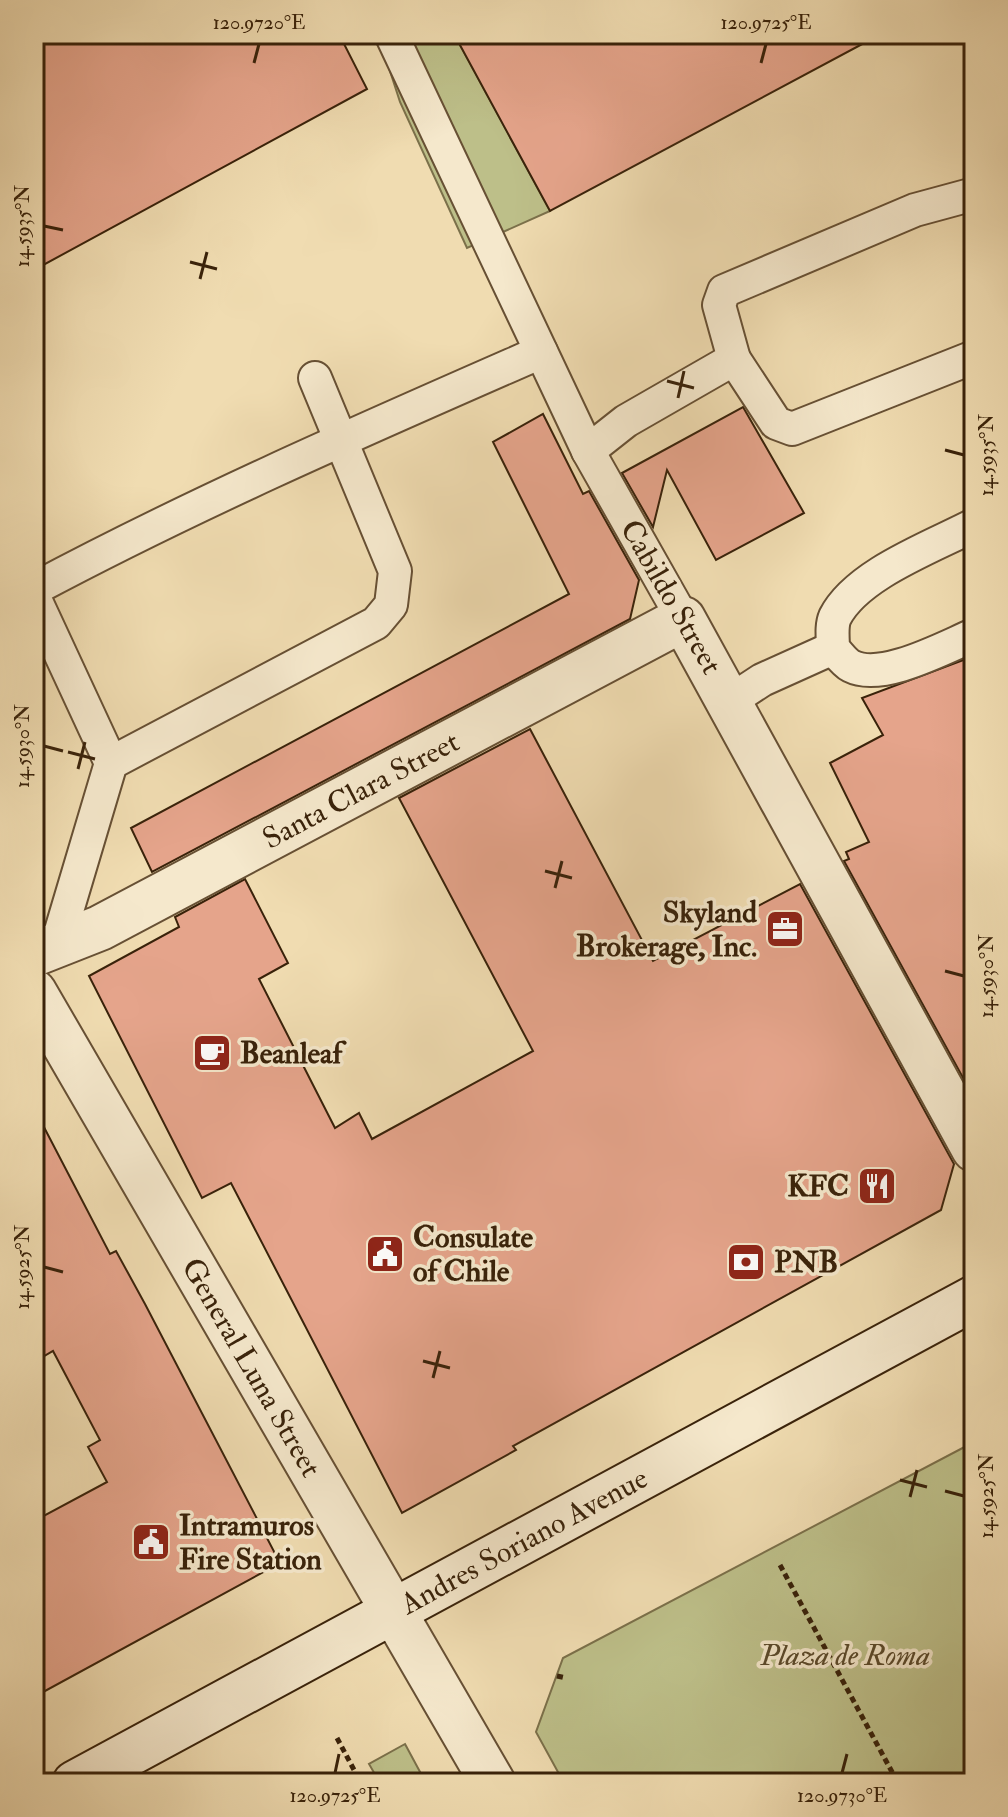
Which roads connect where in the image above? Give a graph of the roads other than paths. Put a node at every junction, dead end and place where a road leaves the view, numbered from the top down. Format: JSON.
{"nodes":[{"id":1,"x":391,"y":34,"type":"edge"},
{"id":2,"x":974,"y":194,"type":"edge"},
{"id":3,"x":541,"y":352,"type":"junction"},
{"id":4,"x":974,"y":357,"type":"edge"},
{"id":5,"x":734,"y":359,"type":"junction"},
{"id":6,"x":315,"y":378,"type":"dead end"},
{"id":7,"x":343,"y":440,"type":"junction"},
{"id":8,"x":588,"y":451,"type":"junction"},
{"id":9,"x":974,"y":525,"type":"edge"},
{"id":10,"x":34,"y":589,"type":"edge"},
{"id":11,"x":34,"y":597,"type":"edge"},
{"id":12,"x":683,"y":619,"type":"junction"},
{"id":13,"x":974,"y":635,"type":"edge"},
{"id":14,"x":833,"y":648,"type":"junction"},
{"id":15,"x":730,"y":701,"type":"junction"},
{"id":16,"x":111,"y":763,"type":"junction"},
{"id":17,"x":46,"y":948,"type":"edge"},
{"id":18,"x":34,"y":992,"type":"edge"},
{"id":19,"x":974,"y":1149,"type":"edge"},
{"id":20,"x":974,"y":1298,"type":"edge"},
{"id":21,"x":395,"y":1612,"type":"junction"},
{"id":22,"x":75,"y":1783,"type":"edge"},
{"id":23,"x":493,"y":1783,"type":"edge"}],
"edges":[{"from":1,"to":3,"type":"lane","name":"Cabildo Street"},
{"from":2,"to":5,"type":"lane"},
{"from":3,"to":7,"type":"lane"},
{"from":3,"to":8,"type":"lane","name":"Cabildo Street"},
{"from":4,"to":5,"type":"lane"},
{"from":5,"to":8,"type":"lane"},
{"from":6,"to":7,"type":"lane"},
{"from":7,"to":10,"type":"lane"},
{"from":7,"to":16,"type":"lane"},
{"from":8,"to":12,"type":"lane","name":"Cabildo Street"},
{"from":9,"to":14,"type":"lane"},
{"from":11,"to":16,"type":"lane"},
{"from":12,"to":15,"type":"street","name":"Cabildo Street"},
{"from":12,"to":17,"type":"street","name":"Santa Clara Street"},
{"from":13,"to":14,"type":"lane"},
{"from":14,"to":15,"type":"lane"},
{"from":15,"to":19,"type":"street","name":"Cabildo Street"},
{"from":16,"to":17,"type":"lane"},
{"from":18,"to":21,"type":"street","name":"General Luna Street"},
{"from":20,"to":21,"type":"street","name":"Andres Soriano Avenue"},
{"from":21,"to":22,"type":"street","name":"Andres Soriano Avenue"},
{"from":21,"to":23,"type":"street","name":"General Luna Street"}]}
